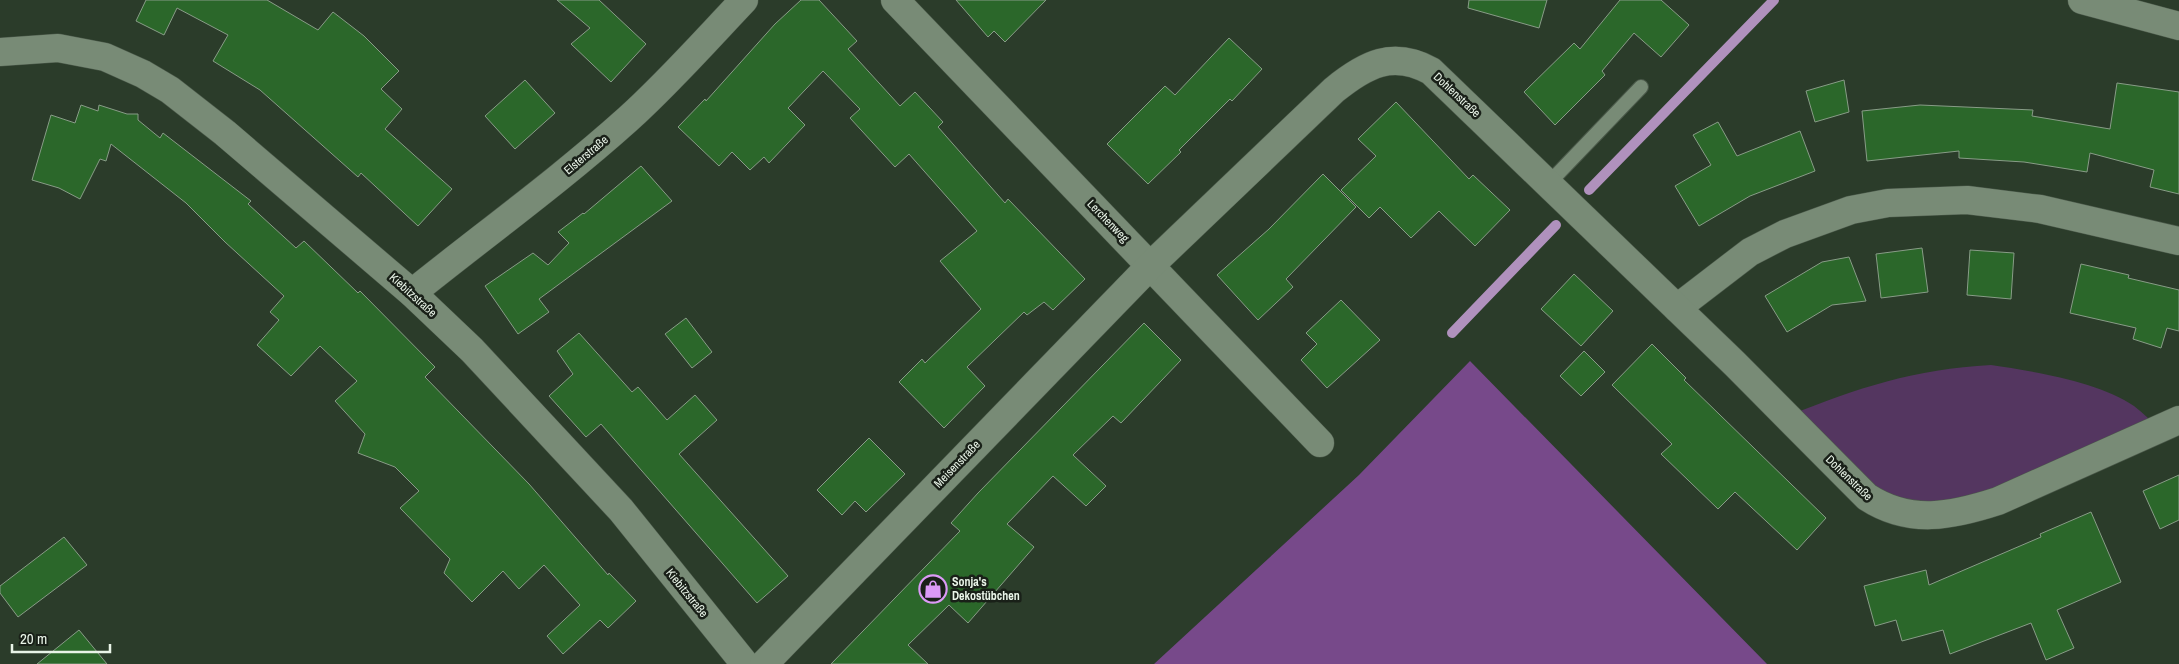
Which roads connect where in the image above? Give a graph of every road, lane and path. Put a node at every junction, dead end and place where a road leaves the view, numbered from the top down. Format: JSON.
{"nodes":[{"id":1,"x":744,"y":0,"type":"edge"},
{"id":2,"x":895,"y":0,"type":"edge"},
{"id":3,"x":2082,"y":0,"type":"edge"},
{"id":4,"x":2179,"y":26,"type":"edge"},
{"id":5,"x":0,"y":52,"type":"edge"},
{"id":6,"x":1641,"y":86,"type":"dead end"},
{"id":7,"x":1548,"y":184,"type":"junction"},
{"id":8,"x":2179,"y":241,"type":"edge"},
{"id":9,"x":1151,"y":265,"type":"junction"},
{"id":10,"x":412,"y":293,"type":"junction"},
{"id":11,"x":1677,"y":308,"type":"junction"},
{"id":12,"x":2179,"y":420,"type":"edge"},
{"id":13,"x":1320,"y":443,"type":"dead end"},
{"id":14,"x":745,"y":664,"type":"edge"},
{"id":15,"x":764,"y":664,"type":"edge"}],
"edges":[{"from":1,"to":10,"type":"street","name":"Elsterstraße"},
{"from":2,"to":9,"type":"street","name":"Lerchenweg"},
{"from":3,"to":4,"type":"street"},
{"from":5,"to":10,"type":"street","name":"Kiebitzstraße"},
{"from":6,"to":7,"type":"lane"},
{"from":7,"to":9,"type":"street","name":"Dohlenstraße"},
{"from":7,"to":11,"type":"street","name":"Dohlenstraße"},
{"from":8,"to":11,"type":"street"},
{"from":9,"to":13,"type":"street","name":"Lerchenweg"},
{"from":9,"to":15,"type":"street","name":"Meisenstraße"},
{"from":10,"to":14,"type":"street","name":"Kiebitzstraße"},
{"from":11,"to":12,"type":"street","name":"Dohlenstraße"}]}
